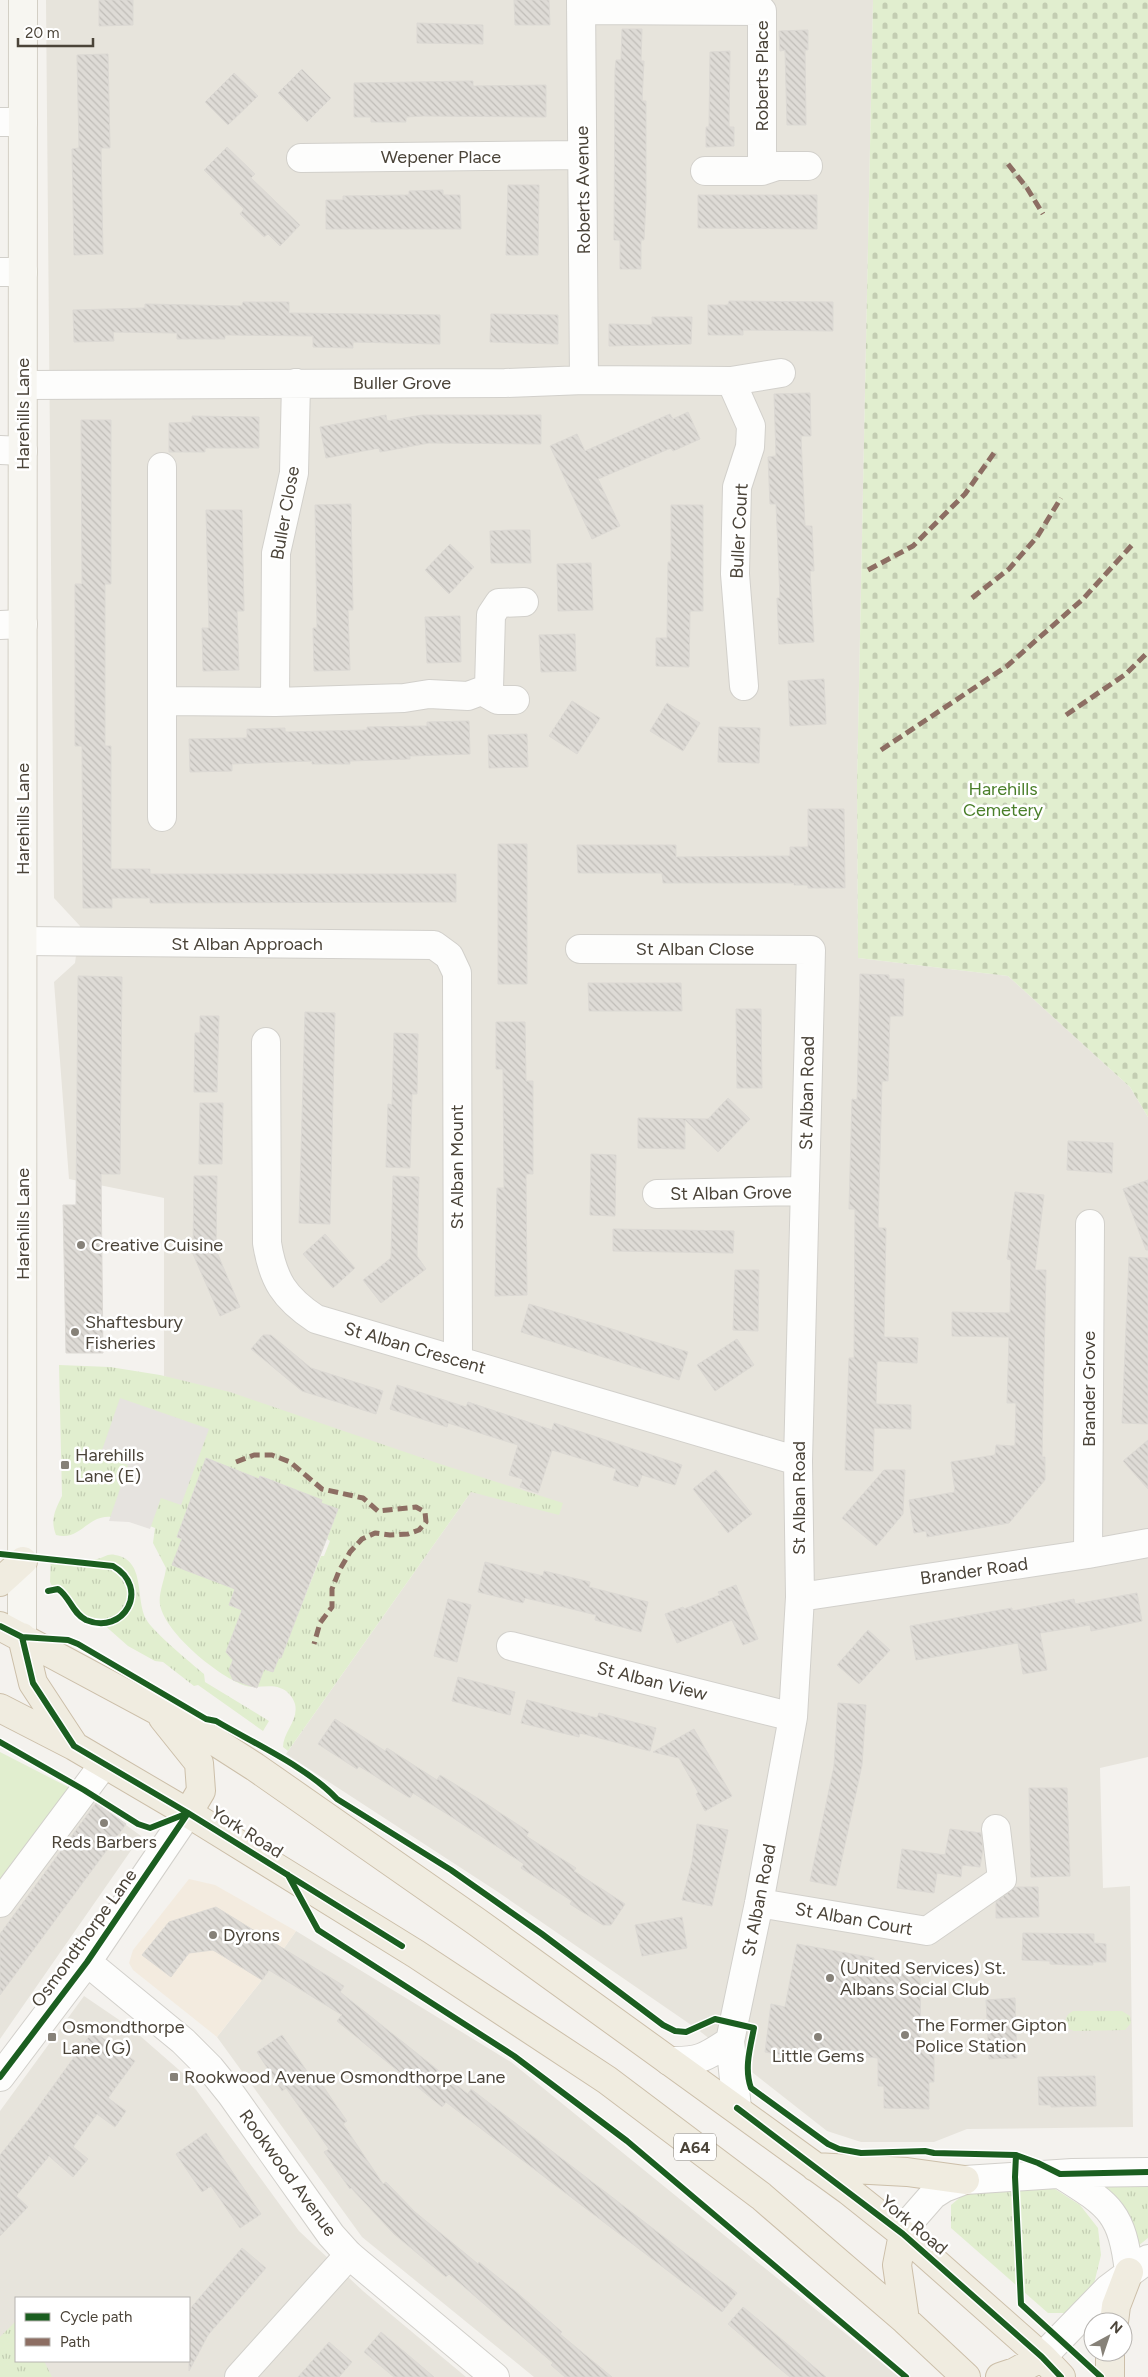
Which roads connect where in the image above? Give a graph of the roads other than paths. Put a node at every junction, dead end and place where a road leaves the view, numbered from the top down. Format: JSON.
{"nodes":[{"id":1,"x":23,"y":0,"type":"edge"},
{"id":2,"x":581,"y":5,"type":"edge"},
{"id":3,"x":12,"y":122,"type":"edge"},
{"id":4,"x":582,"y":156,"type":"junction"},
{"id":5,"x":300,"y":158,"type":"dead end"},
{"id":6,"x":808,"y":166,"type":"dead end"},
{"id":7,"x":705,"y":171,"type":"dead end"},
{"id":8,"x":762,"y":171,"type":"junction"},
{"id":9,"x":12,"y":272,"type":"edge"},
{"id":10,"x":781,"y":373,"type":"dead end"},
{"id":11,"x":584,"y":380,"type":"junction"},
{"id":12,"x":731,"y":381,"type":"junction"},
{"id":13,"x":296,"y":383,"type":"junction"},
{"id":14,"x":23,"y":385,"type":"junction"},
{"id":15,"x":12,"y":450,"type":"edge"},
{"id":16,"x":162,"y":466,"type":"dead end"},
{"id":17,"x":524,"y":602,"type":"dead end"},
{"id":18,"x":12,"y":624,"type":"edge"},
{"id":19,"x":744,"y":686,"type":"dead end"},
{"id":20,"x":482,"y":691,"type":"junction"},
{"id":21,"x":515,"y":700,"type":"dead end"},
{"id":22,"x":162,"y":701,"type":"junction"},
{"id":23,"x":275,"y":702,"type":"junction"},
{"id":24,"x":162,"y":817,"type":"dead end"},
{"id":25,"x":23,"y":941,"type":"junction"},
{"id":26,"x":580,"y":949,"type":"dead end"},
{"id":27,"x":811,"y":950,"type":"joint"},
{"id":28,"x":457,"y":973,"type":"joint"},
{"id":29,"x":266,"y":1042,"type":"dead end"},
{"id":30,"x":805,"y":1191,"type":"junction"},
{"id":31,"x":657,"y":1194,"type":"dead end"},
{"id":32,"x":1090,"y":1224,"type":"dead end"},
{"id":33,"x":458,"y":1360,"type":"junction"},
{"id":34,"x":798,"y":1461,"type":"junction"},
{"id":35,"x":1148,"y":1543,"type":"edge"},
{"id":36,"x":1088,"y":1554,"type":"junction"},
{"id":37,"x":23,"y":1562,"type":"junction"},
{"id":38,"x":0,"y":1582,"type":"edge"},
{"id":39,"x":800,"y":1597,"type":"junction"},
{"id":40,"x":11,"y":1632,"type":"edge"},
{"id":41,"x":511,"y":1646,"type":"dead end"},
{"id":42,"x":0,"y":1708,"type":"edge"},
{"id":43,"x":157,"y":1710,"type":"junction"},
{"id":44,"x":793,"y":1716,"type":"junction"},
{"id":45,"x":74,"y":1746,"type":"junction"},
{"id":46,"x":104,"y":1764,"type":"junction"},
{"id":47,"x":188,"y":1813,"type":"junction"},
{"id":48,"x":996,"y":1829,"type":"dead end"},
{"id":49,"x":0,"y":1903,"type":"edge"},
{"id":50,"x":760,"y":1903,"type":"junction"},
{"id":51,"x":87,"y":1962,"type":"junction"},
{"id":52,"x":730,"y":2041,"type":"junction"},
{"id":53,"x":669,"y":2061,"type":"junction"},
{"id":54,"x":0,"y":2077,"type":"edge"},
{"id":55,"x":737,"y":2108,"type":"junction"},
{"id":56,"x":815,"y":2168,"type":"junction"},
{"id":57,"x":1148,"y":2172,"type":"edge"},
{"id":58,"x":1060,"y":2174,"type":"junction"},
{"id":59,"x":965,"y":2180,"type":"junction"},
{"id":60,"x":903,"y":2234,"type":"junction"},
{"id":61,"x":349,"y":2255,"type":"junction"},
{"id":62,"x":1138,"y":2266,"type":"edge"},
{"id":63,"x":1115,"y":2312,"type":"edge"},
{"id":64,"x":905,"y":2320,"type":"junction"},
{"id":65,"x":1042,"y":2357,"type":"junction"},
{"id":66,"x":1110,"y":2362,"type":"edge"},
{"id":67,"x":239,"y":2377,"type":"edge"},
{"id":68,"x":495,"y":2377,"type":"edge"},
{"id":69,"x":966,"y":2377,"type":"edge"},
{"id":70,"x":1000,"y":2377,"type":"edge"},
{"id":71,"x":1061,"y":2377,"type":"edge"},
{"id":72,"x":1110,"y":2377,"type":"edge"}],
"edges":[{"from":1,"to":3,"type":"main road","name":"Harehills Lane"},
{"from":2,"to":4,"type":"street","name":"Roberts Avenue"},
{"from":2,"to":8,"type":"street","name":"Roberts Place"},
{"from":3,"to":9,"type":"main road","name":"Harehills Lane"},
{"from":4,"to":5,"type":"street","name":"Wepener Place"},
{"from":4,"to":11,"type":"street","name":"Roberts Avenue"},
{"from":6,"to":8,"type":"street"},
{"from":7,"to":8,"type":"street"},
{"from":9,"to":14,"type":"main road","name":"Harehills Lane"},
{"from":10,"to":12,"type":"street","name":"Buller Grove"},
{"from":11,"to":12,"type":"street","name":"Buller Grove"},
{"from":11,"to":13,"type":"street","name":"Buller Grove"},
{"from":12,"to":19,"type":"street","name":"Buller Court"},
{"from":13,"to":14,"type":"street","name":"Buller Grove"},
{"from":13,"to":23,"type":"street","name":"Buller Close"},
{"from":14,"to":15,"type":"main road","name":"Harehills Lane"},
{"from":15,"to":18,"type":"main road","name":"Harehills Lane"},
{"from":16,"to":22,"type":"street"},
{"from":17,"to":20,"type":"street"},
{"from":18,"to":25,"type":"main road","name":"Harehills Lane"},
{"from":20,"to":21,"type":"street"},
{"from":20,"to":23,"type":"street"},
{"from":22,"to":23,"type":"street"},
{"from":22,"to":24,"type":"street"},
{"from":25,"to":28,"type":"street","name":"St Alban Approach"},
{"from":25,"to":37,"type":"main road","name":"Harehills Lane"},
{"from":26,"to":27,"type":"street","name":"St Alban Close"},
{"from":27,"to":30,"type":"street","name":"St Alban Road"},
{"from":28,"to":33,"type":"street","name":"St Alban Mount"},
{"from":29,"to":33,"type":"street","name":"St Alban Crescent"},
{"from":30,"to":31,"type":"street","name":"St Alban Grove"},
{"from":30,"to":34,"type":"street","name":"St Alban Road"},
{"from":32,"to":36,"type":"street","name":"Brander Grove"},
{"from":33,"to":34,"type":"street","name":"St Alban Crescent"},
{"from":34,"to":39,"type":"street","name":"St Alban Road"},
{"from":35,"to":36,"type":"street","name":"Brander Road"},
{"from":36,"to":39,"type":"street","name":"Brander Road"},
{"from":37,"to":38,"type":"highway"},
{"from":37,"to":40,"type":"main road","name":"Harehills Lane"},
{"from":39,"to":44,"type":"street","name":"St Alban Road"},
{"from":40,"to":43,"type":"highway","name":"York Road"},
{"from":40,"to":45,"type":"highway"},
{"from":41,"to":44,"type":"street","name":"St Alban View"},
{"from":42,"to":45,"type":"highway","name":"York Road","number":"A64"},
{"from":43,"to":47,"type":"highway"},
{"from":43,"to":53,"type":"highway","name":"York Road"},
{"from":44,"to":50,"type":"street","name":"St Alban Road"},
{"from":45,"to":46,"type":"highway","name":"York Road","number":"A64"},
{"from":46,"to":47,"type":"highway","name":"York Road","number":"A64"},
{"from":46,"to":49,"type":"street"},
{"from":47,"to":51,"type":"street","name":"Osmondthorpe Lane"},
{"from":47,"to":64,"type":"highway","name":"York Road","number":"A64"},
{"from":48,"to":50,"type":"street","name":"St Alban Court"},
{"from":50,"to":52,"type":"street","name":"St Alban Road"},
{"from":51,"to":54,"type":"street","name":"Osmondthorpe Lane"},
{"from":51,"to":61,"type":"street","name":"Rookwood Avenue"},
{"from":52,"to":53,"type":"street"},
{"from":52,"to":55,"type":"street","name":"St Alban Road"},
{"from":53,"to":55,"type":"highway","name":"York Road"},
{"from":55,"to":56,"type":"highway","name":"York Road"},
{"from":56,"to":59,"type":"highway"},
{"from":56,"to":60,"type":"highway","name":"York Road"},
{"from":57,"to":58,"type":"street"},
{"from":58,"to":59,"type":"street"},
{"from":58,"to":62,"type":"street"},
{"from":59,"to":60,"type":"street"},
{"from":60,"to":64,"type":"highway"},
{"from":60,"to":65,"type":"highway","name":"York Road"},
{"from":61,"to":67,"type":"street"},
{"from":61,"to":68,"type":"street","name":"Rookwood Avenue"},
{"from":62,"to":63,"type":"highway"},
{"from":62,"to":65,"type":"street"},
{"from":64,"to":69,"type":"highway","name":"York Road","number":"A64"},
{"from":65,"to":70,"type":"highway"},
{"from":65,"to":71,"type":"highway","name":"York Road"},
{"from":66,"to":72,"type":"highway"}]}
